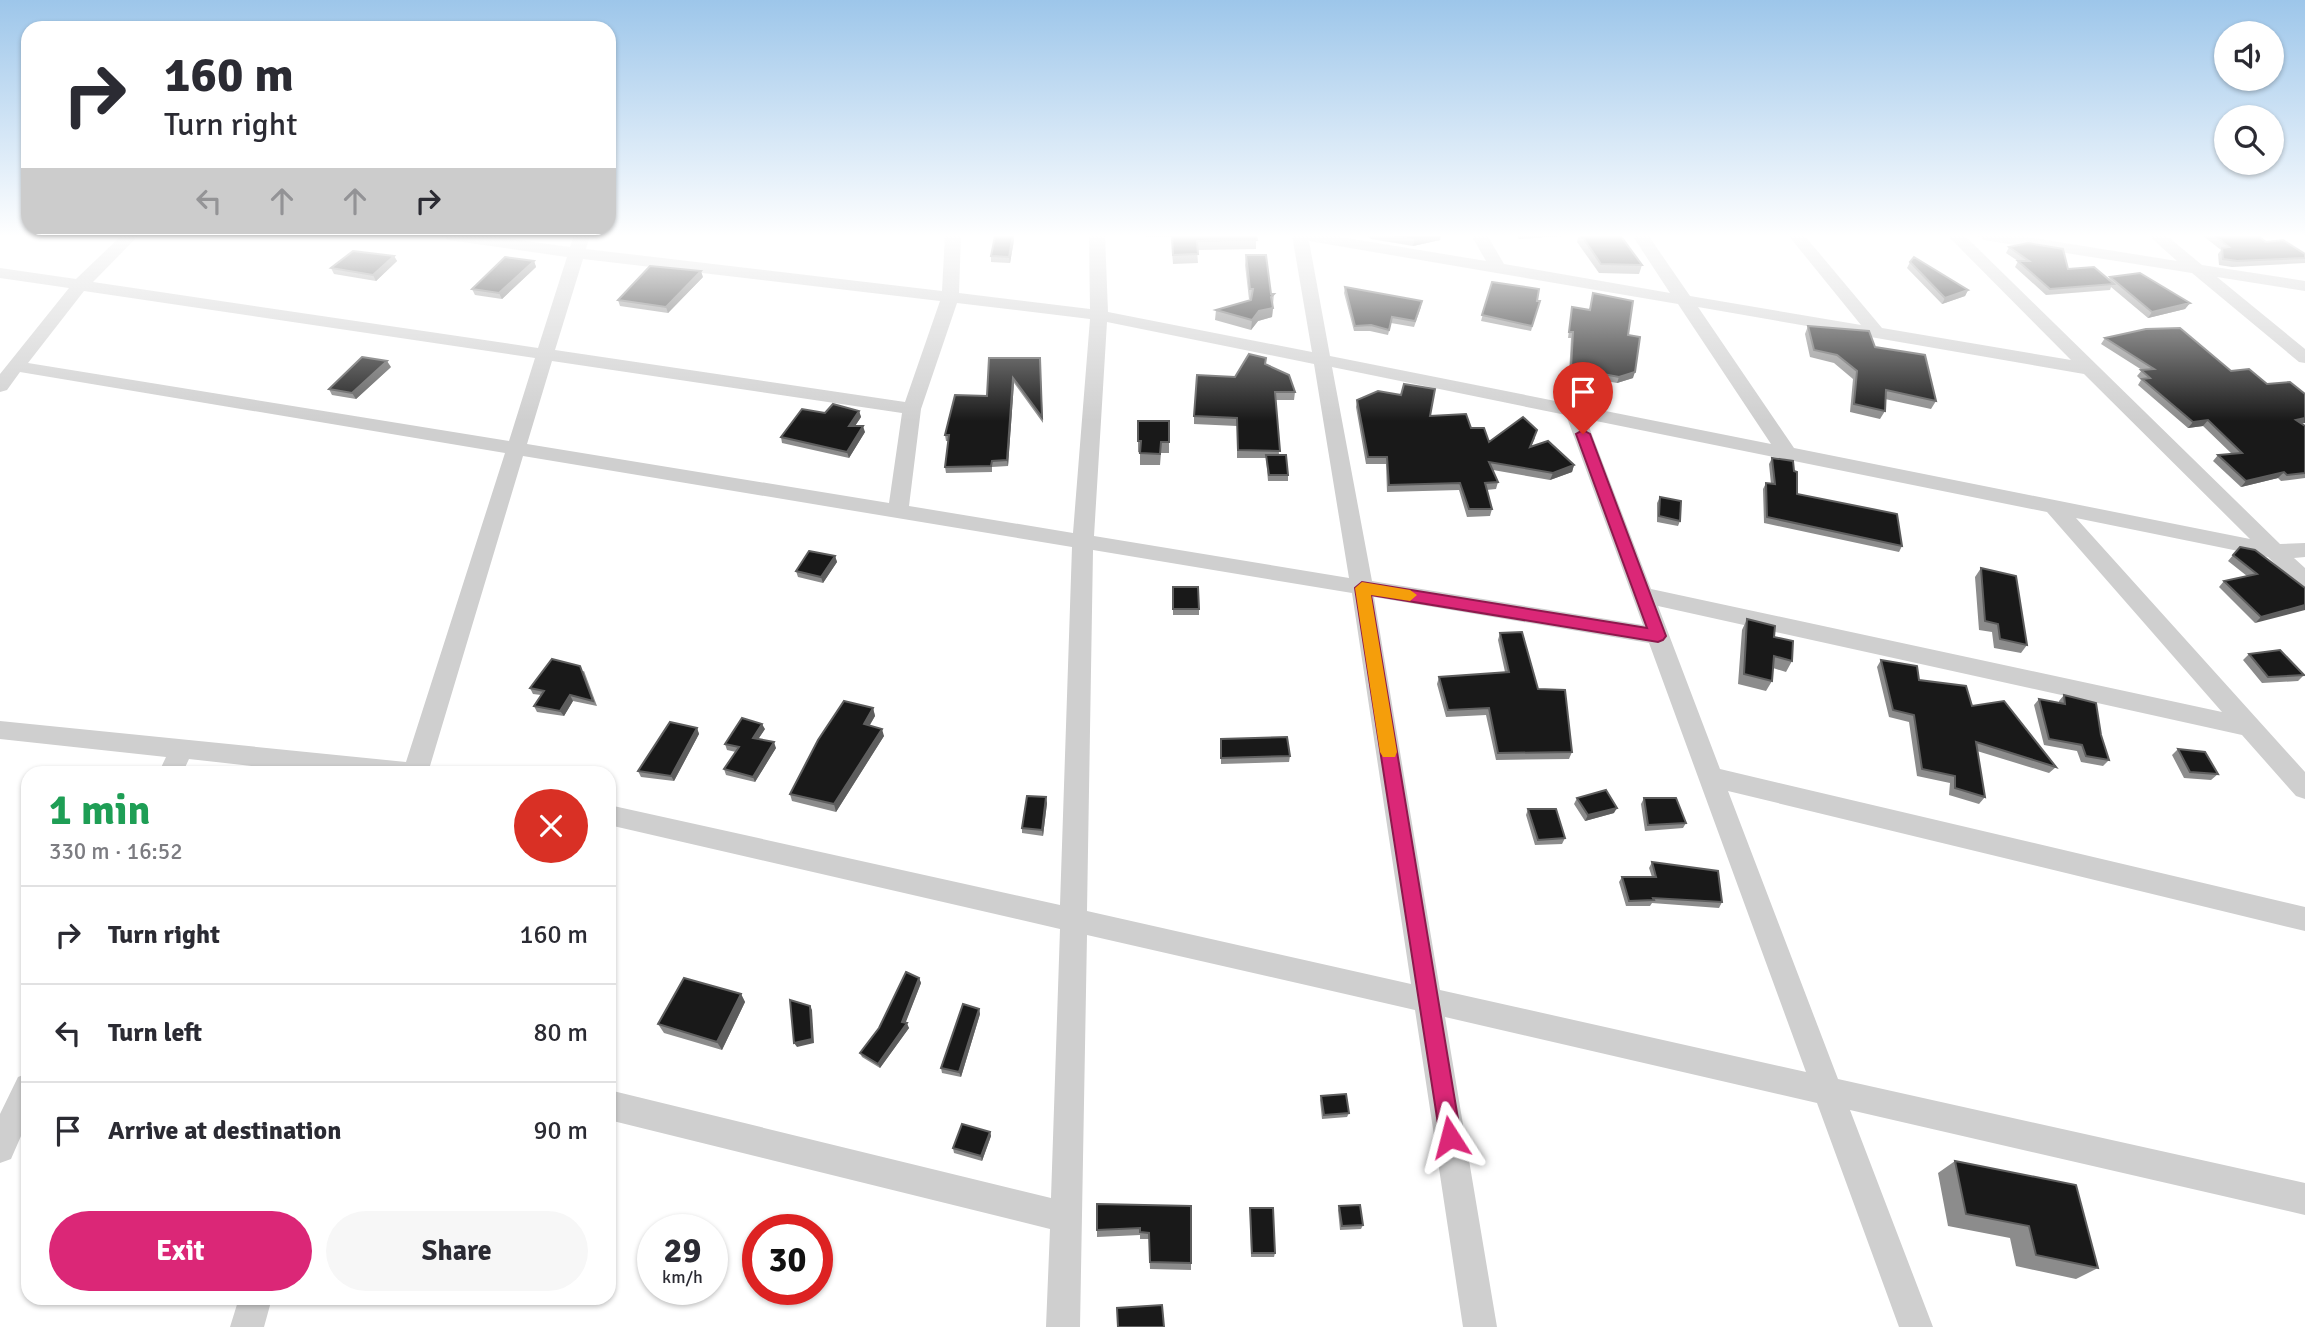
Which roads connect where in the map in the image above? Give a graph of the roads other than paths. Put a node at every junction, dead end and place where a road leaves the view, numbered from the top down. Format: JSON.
{"nodes":[{"id":1,"x":70,"y":297,"type":"edge"},
{"id":2,"x":160,"y":297,"type":"edge"},
{"id":3,"x":563,"y":297,"type":"edge"},
{"id":4,"x":943,"y":297,"type":"edge"},
{"id":5,"x":1099,"y":297,"type":"edge"},
{"id":6,"x":1312,"y":297,"type":"edge"},
{"id":7,"x":1664,"y":297,"type":"edge"},
{"id":8,"x":1680,"y":297,"type":"edge"},
{"id":9,"x":1846,"y":297,"type":"edge"},
{"id":10,"x":2017,"y":297,"type":"edge"},
{"id":11,"x":2231,"y":297,"type":"edge"},
{"id":12,"x":950,"y":298,"type":"junction"},
{"id":13,"x":1682,"y":300,"type":"junction"},
{"id":14,"x":1099,"y":316,"type":"junction"},
{"id":15,"x":1875,"y":332,"type":"junction"},
{"id":16,"x":545,"y":354,"type":"junction"},
{"id":17,"x":2305,"y":358,"type":"edge"},
{"id":18,"x":1324,"y":361,"type":"junction"},
{"id":19,"x":15,"y":366,"type":"junction"},
{"id":20,"x":2090,"y":369,"type":"junction"},
{"id":21,"x":0,"y":386,"type":"edge"},
{"id":22,"x":912,"y":409,"type":"junction"},
{"id":23,"x":1574,"y":411,"type":"junction"},
{"id":24,"x":515,"y":450,"type":"junction"},
{"id":25,"x":1788,"y":454,"type":"junction"},
{"id":26,"x":2054,"y":507,"type":"junction"},
{"id":27,"x":898,"y":513,"type":"junction"},
{"id":28,"x":1083,"y":543,"type":"junction"},
{"id":29,"x":2305,"y":550,"type":"edge"},
{"id":30,"x":2274,"y":551,"type":"junction"},
{"id":31,"x":2305,"y":581,"type":"edge"},
{"id":32,"x":1362,"y":588,"type":"junction"},
{"id":33,"x":1643,"y":595,"type":"junction"},
{"id":34,"x":1658,"y":636,"type":"junction"},
{"id":35,"x":2250,"y":727,"type":"junction"},
{"id":36,"x":0,"y":730,"type":"edge"},
{"id":37,"x":182,"y":748,"type":"junction"},
{"id":38,"x":174,"y":766,"type":"edge"},
{"id":39,"x":352,"y":766,"type":"edge"},
{"id":40,"x":420,"y":766,"type":"edge"},
{"id":41,"x":1711,"y":777,"type":"junction"},
{"id":42,"x":2305,"y":789,"type":"edge"},
{"id":43,"x":616,"y":818,"type":"edge"},
{"id":44,"x":2305,"y":919,"type":"edge"},
{"id":45,"x":1075,"y":921,"type":"junction"},
{"id":46,"x":1429,"y":1001,"type":"junction"},
{"id":47,"x":1828,"y":1091,"type":"junction"},
{"id":48,"x":21,"y":1102,"type":"edge"},
{"id":49,"x":616,"y":1106,"type":"edge"},
{"id":50,"x":0,"y":1148,"type":"edge"},
{"id":51,"x":2305,"y":1199,"type":"edge"},
{"id":52,"x":1066,"y":1217,"type":"junction"},
{"id":53,"x":254,"y":1305,"type":"edge"},
{"id":54,"x":247,"y":1327,"type":"edge"},
{"id":55,"x":1063,"y":1327,"type":"edge"},
{"id":56,"x":1480,"y":1327,"type":"edge"},
{"id":57,"x":1916,"y":1327,"type":"edge"}],
"edges":[{"from":1,"to":19,"type":"street"},
{"from":2,"to":16,"type":"street"},
{"from":3,"to":16,"type":"street"},
{"from":4,"to":12,"type":"street"},
{"from":5,"to":14,"type":"street"},
{"from":6,"to":18,"type":"street"},
{"from":7,"to":13,"type":"street"},
{"from":8,"to":13,"type":"street"},
{"from":9,"to":15,"type":"street"},
{"from":10,"to":20,"type":"street"},
{"from":11,"to":17,"type":"street"},
{"from":12,"to":14,"type":"street"},
{"from":12,"to":22,"type":"street"},
{"from":13,"to":15,"type":"street"},
{"from":13,"to":25,"type":"street"},
{"from":14,"to":18,"type":"street"},
{"from":14,"to":28,"type":"street"},
{"from":15,"to":20,"type":"street"},
{"from":16,"to":22,"type":"street"},
{"from":16,"to":24,"type":"street"},
{"from":18,"to":23,"type":"street"},
{"from":18,"to":32,"type":"street"},
{"from":19,"to":21,"type":"street"},
{"from":19,"to":24,"type":"street"},
{"from":20,"to":30,"type":"street"},
{"from":22,"to":27,"type":"street"},
{"from":23,"to":25,"type":"street"},
{"from":23,"to":33,"type":"street"},
{"from":24,"to":27,"type":"street"},
{"from":24,"to":40,"type":"street"},
{"from":25,"to":26,"type":"street"},
{"from":26,"to":30,"type":"street"},
{"from":26,"to":35,"type":"street"},
{"from":27,"to":28,"type":"street"},
{"from":28,"to":32,"type":"street"},
{"from":28,"to":45,"type":"street"},
{"from":29,"to":30,"type":"street"},
{"from":30,"to":31,"type":"street"},
{"from":32,"to":34,"type":"street"},
{"from":32,"to":46,"type":"street"},
{"from":33,"to":34,"type":"street"},
{"from":33,"to":35,"type":"street"},
{"from":34,"to":41,"type":"street"},
{"from":35,"to":42,"type":"street"},
{"from":36,"to":37,"type":"street"},
{"from":37,"to":38,"type":"street"},
{"from":37,"to":39,"type":"street"},
{"from":41,"to":44,"type":"street"},
{"from":41,"to":47,"type":"street"},
{"from":43,"to":45,"type":"street"},
{"from":45,"to":46,"type":"street"},
{"from":45,"to":52,"type":"street"},
{"from":46,"to":47,"type":"street"},
{"from":46,"to":56,"type":"street"},
{"from":47,"to":51,"type":"street"},
{"from":47,"to":57,"type":"street"},
{"from":48,"to":50,"type":"street"},
{"from":49,"to":52,"type":"street"},
{"from":52,"to":55,"type":"street"},
{"from":53,"to":54,"type":"street"}]}
